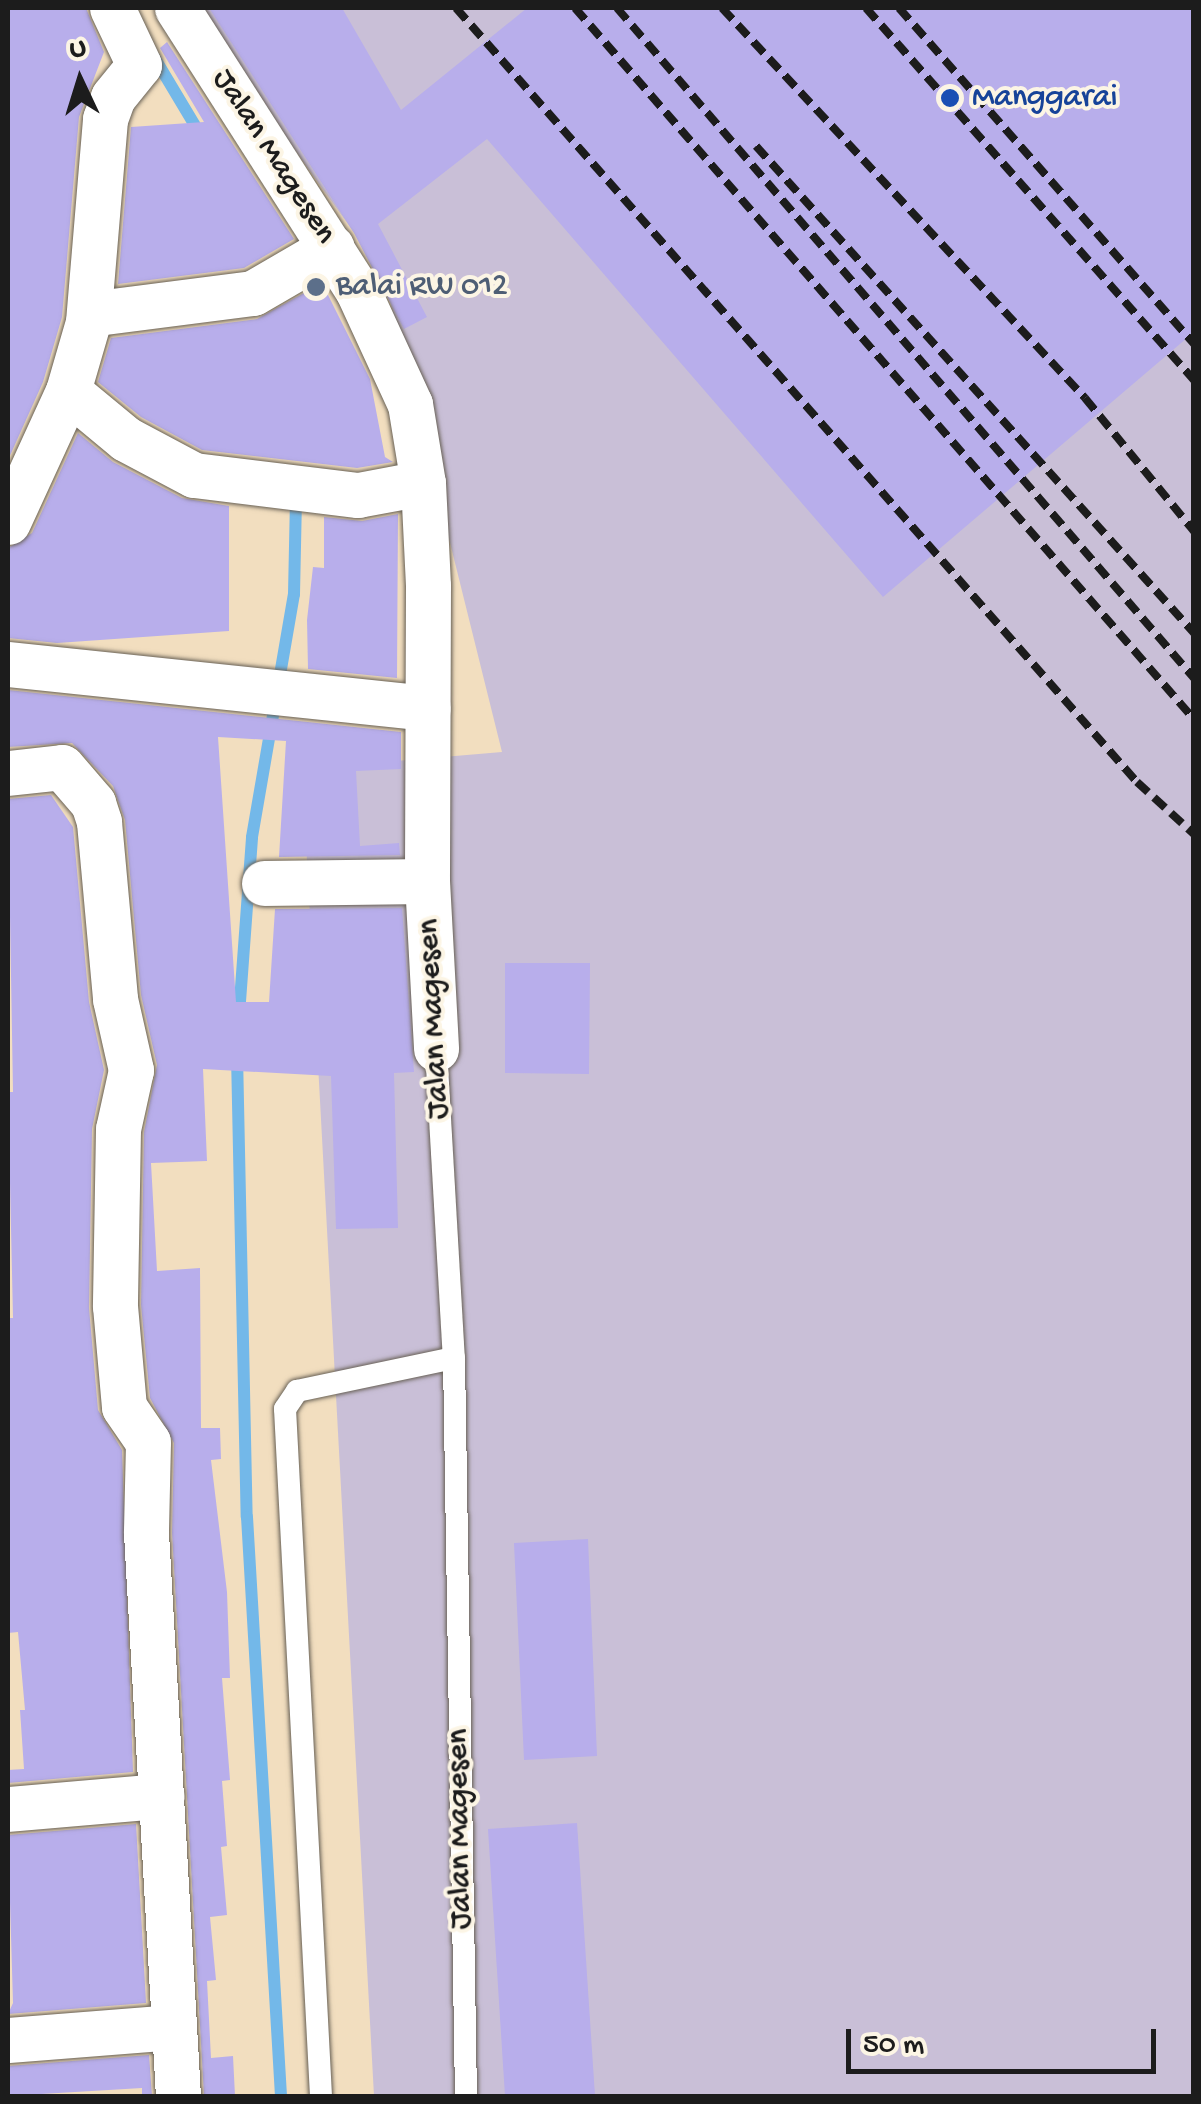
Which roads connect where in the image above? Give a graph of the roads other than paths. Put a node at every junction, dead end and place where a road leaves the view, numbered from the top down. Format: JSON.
{"nodes":[{"id":1,"x":112,"y":8,"type":"edge"},
{"id":2,"x":177,"y":8,"type":"edge"},
{"id":3,"x":332,"y":247,"type":"junction"},
{"id":4,"x":90,"y":314,"type":"junction"},
{"id":5,"x":68,"y":391,"type":"junction"},
{"id":6,"x":424,"y":483,"type":"junction"},
{"id":7,"x":8,"y":522,"type":"edge"},
{"id":8,"x":8,"y":664,"type":"edge"},
{"id":9,"x":428,"y":708,"type":"junction"},
{"id":10,"x":8,"y":774,"type":"edge"},
{"id":11,"x":427,"y":881,"type":"junction"},
{"id":12,"x":264,"y":883,"type":"dead end"},
{"id":13,"x":436,"y":1048,"type":"joint"},
{"id":14,"x":454,"y":1358,"type":"junction"},
{"id":15,"x":161,"y":1796,"type":"junction"},
{"id":16,"x":8,"y":1809,"type":"edge"},
{"id":17,"x":173,"y":2027,"type":"junction"},
{"id":18,"x":8,"y":2040,"type":"edge"},
{"id":19,"x":178,"y":2096,"type":"edge"},
{"id":20,"x":321,"y":2096,"type":"edge"},
{"id":21,"x":466,"y":2096,"type":"edge"}],
"edges":[{"from":1,"to":4,"type":"street"},
{"from":2,"to":3,"type":"street","name":"Jalan Magesen"},
{"from":3,"to":4,"type":"street"},
{"from":3,"to":6,"type":"street","name":"Jalan Magesen"},
{"from":4,"to":5,"type":"street"},
{"from":5,"to":6,"type":"street"},
{"from":5,"to":7,"type":"street"},
{"from":6,"to":9,"type":"street","name":"Jalan Magesen"},
{"from":8,"to":9,"type":"street"},
{"from":9,"to":11,"type":"street","name":"Jalan Magesen"},
{"from":10,"to":15,"type":"street"},
{"from":11,"to":12,"type":"street"},
{"from":11,"to":13,"type":"street","name":"Jalan Magesen"},
{"from":13,"to":14,"type":"lane","name":"Jalan Magesen"},
{"from":14,"to":20,"type":"lane"},
{"from":14,"to":21,"type":"lane","name":"Jalan Magesen"},
{"from":15,"to":16,"type":"street"},
{"from":15,"to":17,"type":"street"},
{"from":17,"to":18,"type":"street"},
{"from":17,"to":19,"type":"street"}]}
